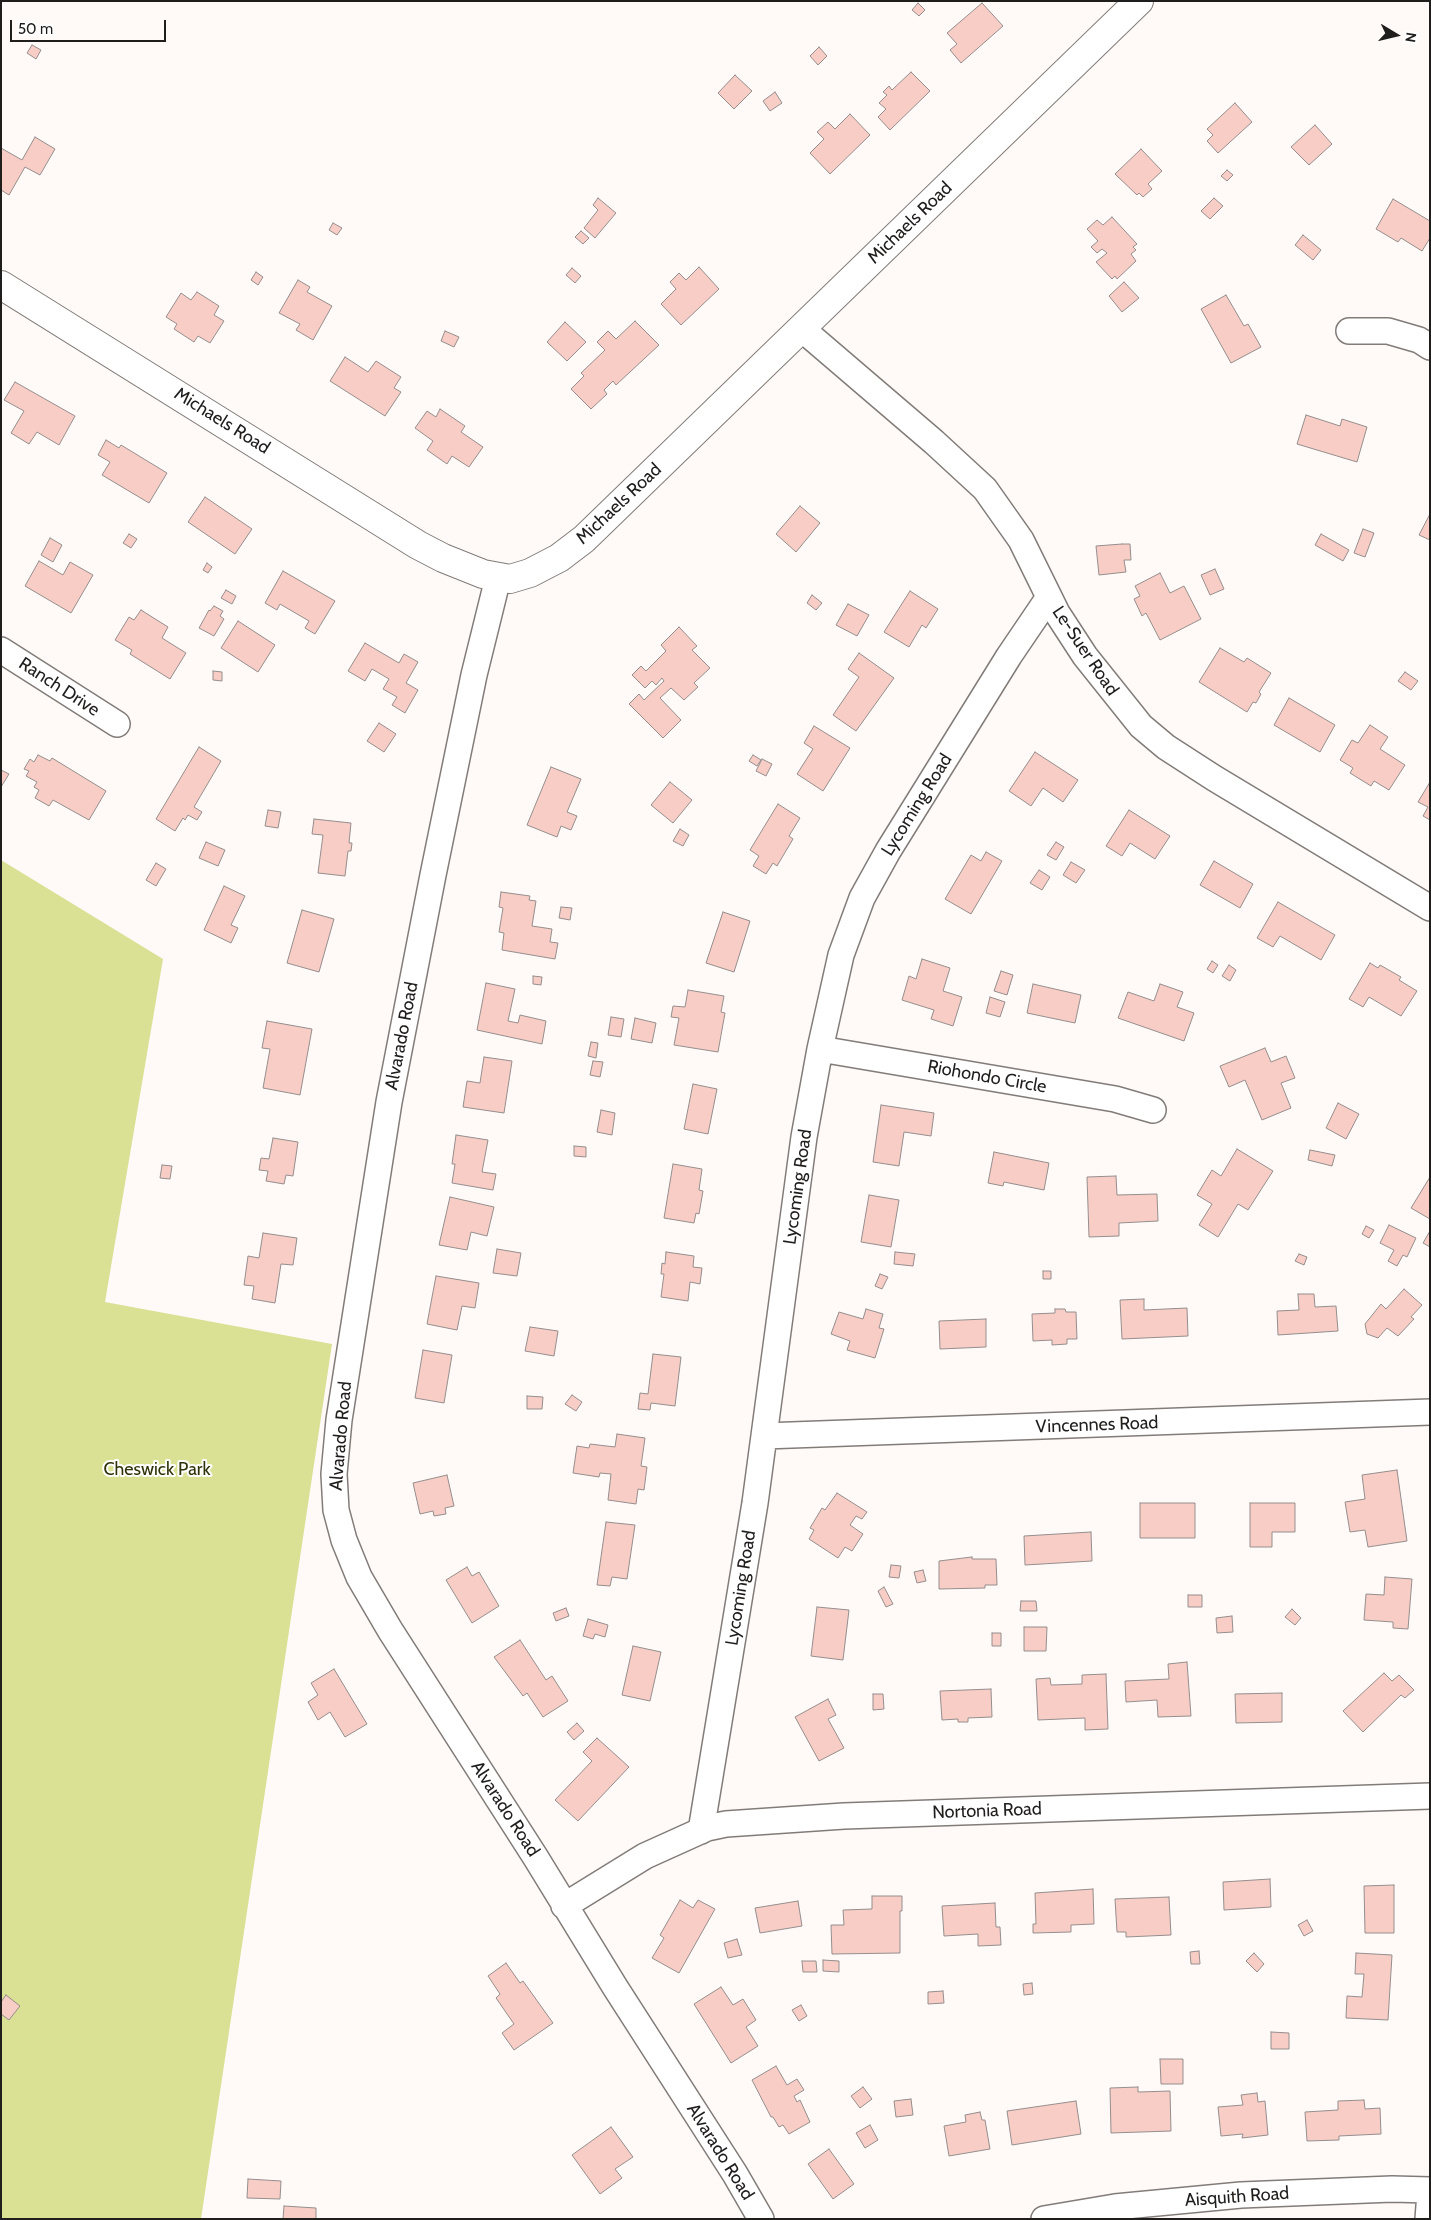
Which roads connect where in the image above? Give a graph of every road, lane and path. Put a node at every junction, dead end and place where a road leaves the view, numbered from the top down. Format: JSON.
{"nodes":[{"id":1,"x":1139,"y":1,"type":"edge"},
{"id":2,"x":1,"y":285,"type":"edge"},
{"id":3,"x":802,"y":328,"type":"junction"},
{"id":4,"x":1349,"y":331,"type":"dead end"},
{"id":5,"x":1430,"y":346,"type":"edge"},
{"id":6,"x":498,"y":578,"type":"junction"},
{"id":7,"x":1049,"y":597,"type":"junction"},
{"id":8,"x":1,"y":650,"type":"edge"},
{"id":9,"x":117,"y":724,"type":"dead end"},
{"id":10,"x":1430,"y":908,"type":"edge"},
{"id":11,"x":820,"y":1049,"type":"junction"},
{"id":12,"x":1153,"y":1110,"type":"dead end"},
{"id":13,"x":1430,"y":1412,"type":"edge"},
{"id":14,"x":764,"y":1436,"type":"junction"},
{"id":15,"x":1430,"y":1796,"type":"edge"},
{"id":16,"x":701,"y":1831,"type":"junction"},
{"id":17,"x":564,"y":1906,"type":"junction"},
{"id":18,"x":1430,"y":2191,"type":"edge"},
{"id":19,"x":761,"y":2219,"type":"edge"},
{"id":20,"x":1044,"y":2219,"type":"edge"},
{"id":21,"x":1428,"y":2219,"type":"edge"}],
"edges":[{"from":1,"to":3,"type":"street","name":"Michaels Road"},
{"from":2,"to":6,"type":"street","name":"Michaels Road"},
{"from":3,"to":6,"type":"street","name":"Michaels Road"},
{"from":3,"to":7,"type":"street","name":"Le-Suer Road"},
{"from":4,"to":5,"type":"street"},
{"from":6,"to":17,"type":"street","name":"Alvarado Road"},
{"from":7,"to":10,"type":"street","name":"Le-Suer Road"},
{"from":7,"to":11,"type":"street","name":"Lycoming Road"},
{"from":8,"to":9,"type":"street","name":"Ranch Drive"},
{"from":11,"to":12,"type":"street","name":"Riohondo Circle"},
{"from":11,"to":14,"type":"street","name":"Lycoming Road"},
{"from":13,"to":14,"type":"street","name":"Vincennes Road"},
{"from":14,"to":16,"type":"street","name":"Lycoming Road"},
{"from":15,"to":16,"type":"street","name":"Nortonia Road"},
{"from":16,"to":17,"type":"street","name":"Nortonia Road"},
{"from":17,"to":19,"type":"street","name":"Alvarado Road"},
{"from":18,"to":20,"type":"street","name":"Aisquith Road"},
{"from":18,"to":21,"type":"street"}]}
